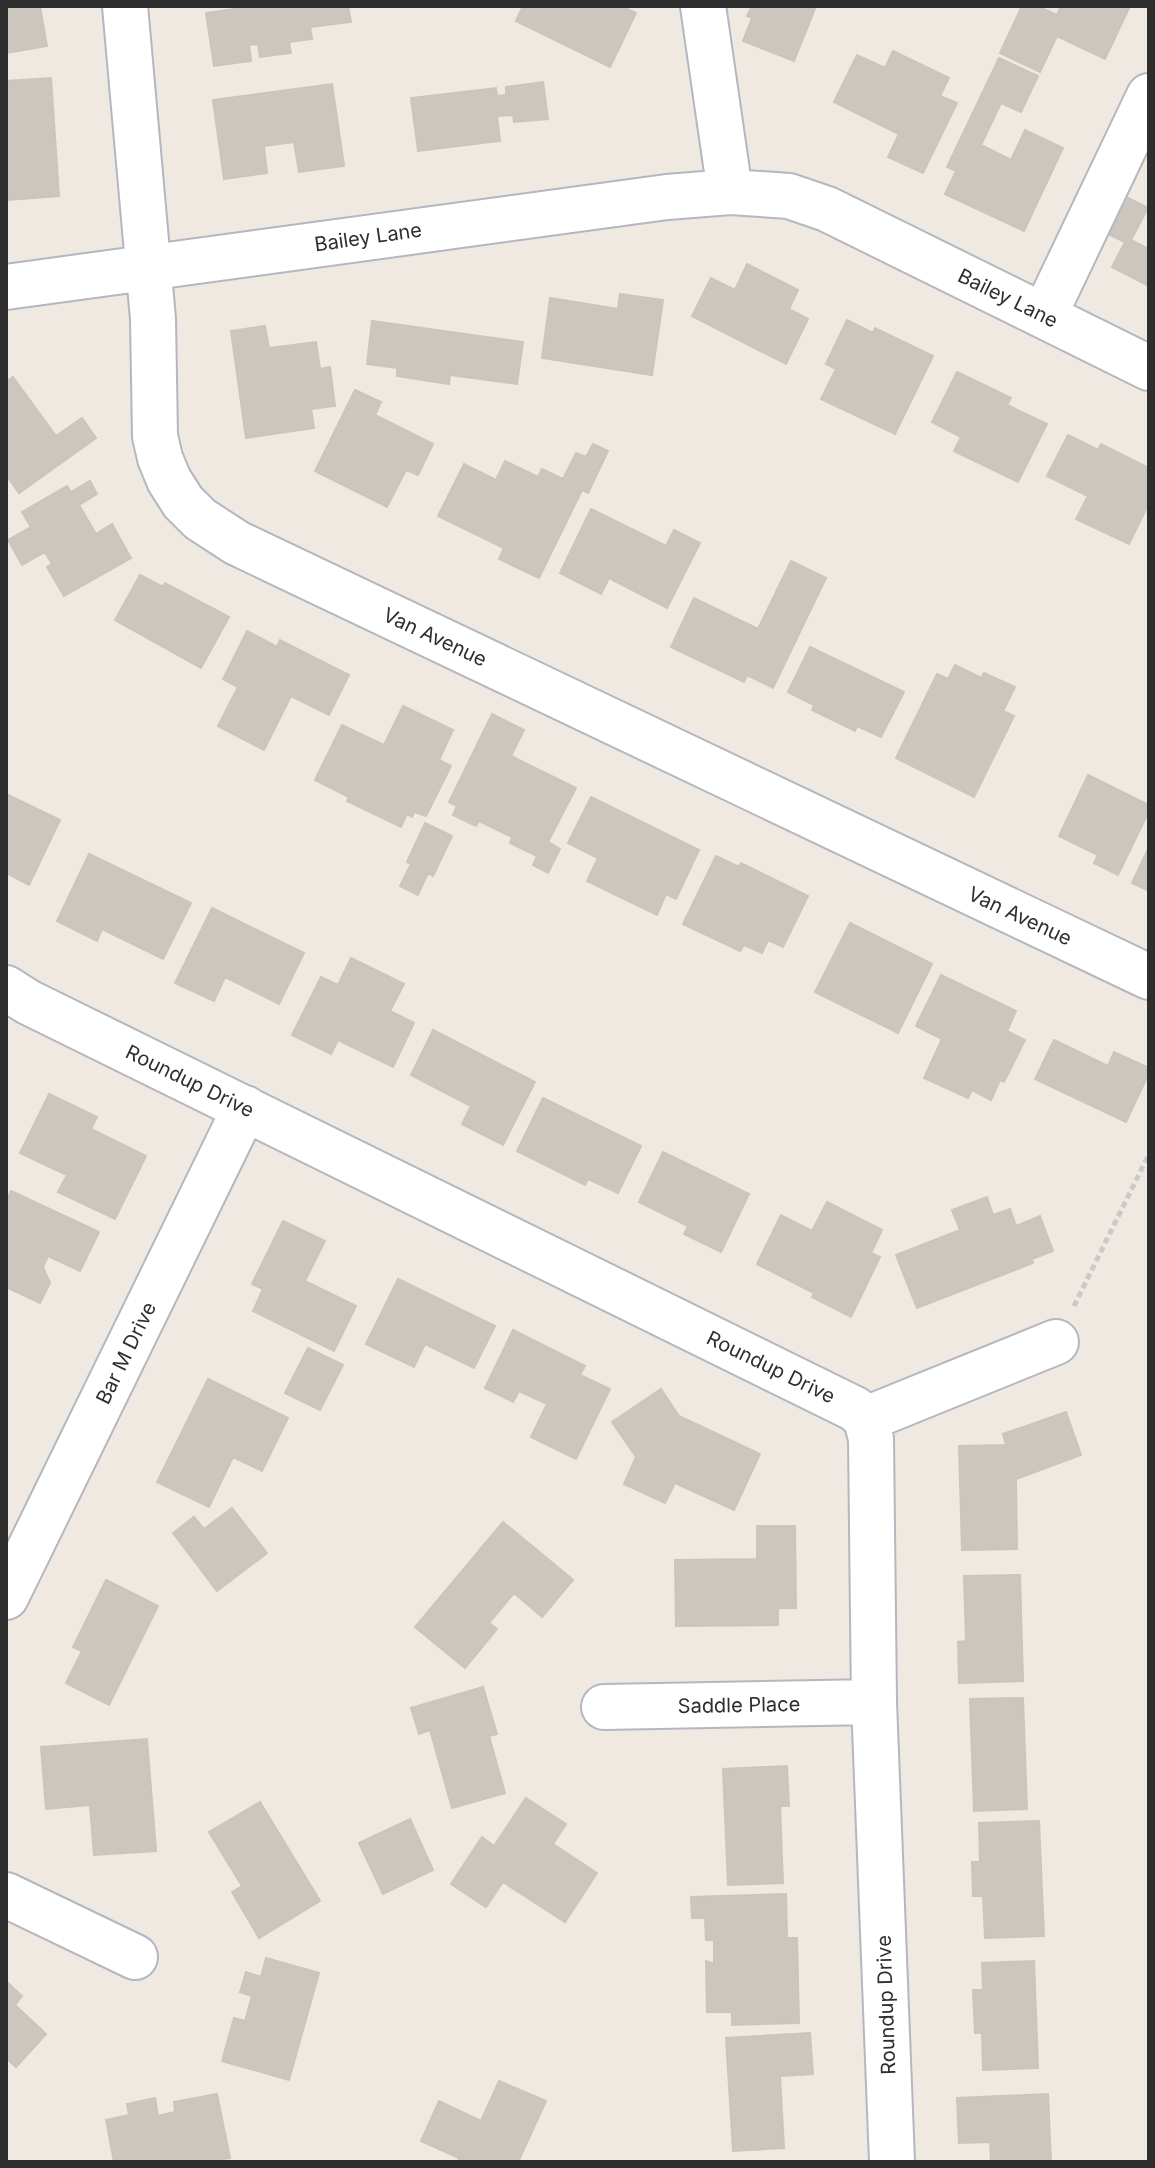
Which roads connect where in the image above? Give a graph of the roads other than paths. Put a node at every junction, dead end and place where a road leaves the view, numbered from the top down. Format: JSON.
{"nodes":[{"id":1,"x":125,"y":6,"type":"edge"},
{"id":2,"x":703,"y":6,"type":"edge"},
{"id":3,"x":1149,"y":96,"type":"edge"},
{"id":4,"x":730,"y":192,"type":"junction"},
{"id":5,"x":147,"y":267,"type":"junction"},
{"id":6,"x":6,"y":287,"type":"edge"},
{"id":7,"x":1044,"y":316,"type":"junction"},
{"id":8,"x":1149,"y":368,"type":"edge"},
{"id":9,"x":1149,"y":977,"type":"edge"},
{"id":10,"x":6,"y":988,"type":"edge"},
{"id":11,"x":245,"y":1108,"type":"junction"},
{"id":12,"x":1056,"y":1342,"type":"road end"},
{"id":13,"x":866,"y":1419,"type":"junction"},
{"id":14,"x":6,"y":1597,"type":"edge"},
{"id":15,"x":874,"y":1702,"type":"junction"},
{"id":16,"x":604,"y":1707,"type":"dead end"},
{"id":17,"x":6,"y":1895,"type":"edge"},
{"id":18,"x":135,"y":1957,"type":"dead end"},
{"id":19,"x":892,"y":2162,"type":"edge"}],
"edges":[{"from":1,"to":5,"type":"street","name":"Van Avenue"},
{"from":2,"to":4,"type":"street"},
{"from":3,"to":7,"type":"street"},
{"from":4,"to":5,"type":"street","name":"Bailey Lane"},
{"from":4,"to":7,"type":"street","name":"Bailey Lane"},
{"from":5,"to":6,"type":"street","name":"Bailey Lane"},
{"from":5,"to":9,"type":"street","name":"Van Avenue"},
{"from":7,"to":8,"type":"street","name":"Bailey Lane"},
{"from":10,"to":11,"type":"street","name":"Roundup Drive"},
{"from":11,"to":13,"type":"street","name":"Roundup Drive"},
{"from":11,"to":14,"type":"street","name":"Bar M Drive"},
{"from":12,"to":13,"type":"street"},
{"from":13,"to":15,"type":"street","name":"Roundup Drive"},
{"from":15,"to":16,"type":"street","name":"Saddle Place"},
{"from":15,"to":19,"type":"street","name":"Roundup Drive"},
{"from":17,"to":18,"type":"street"}]}
